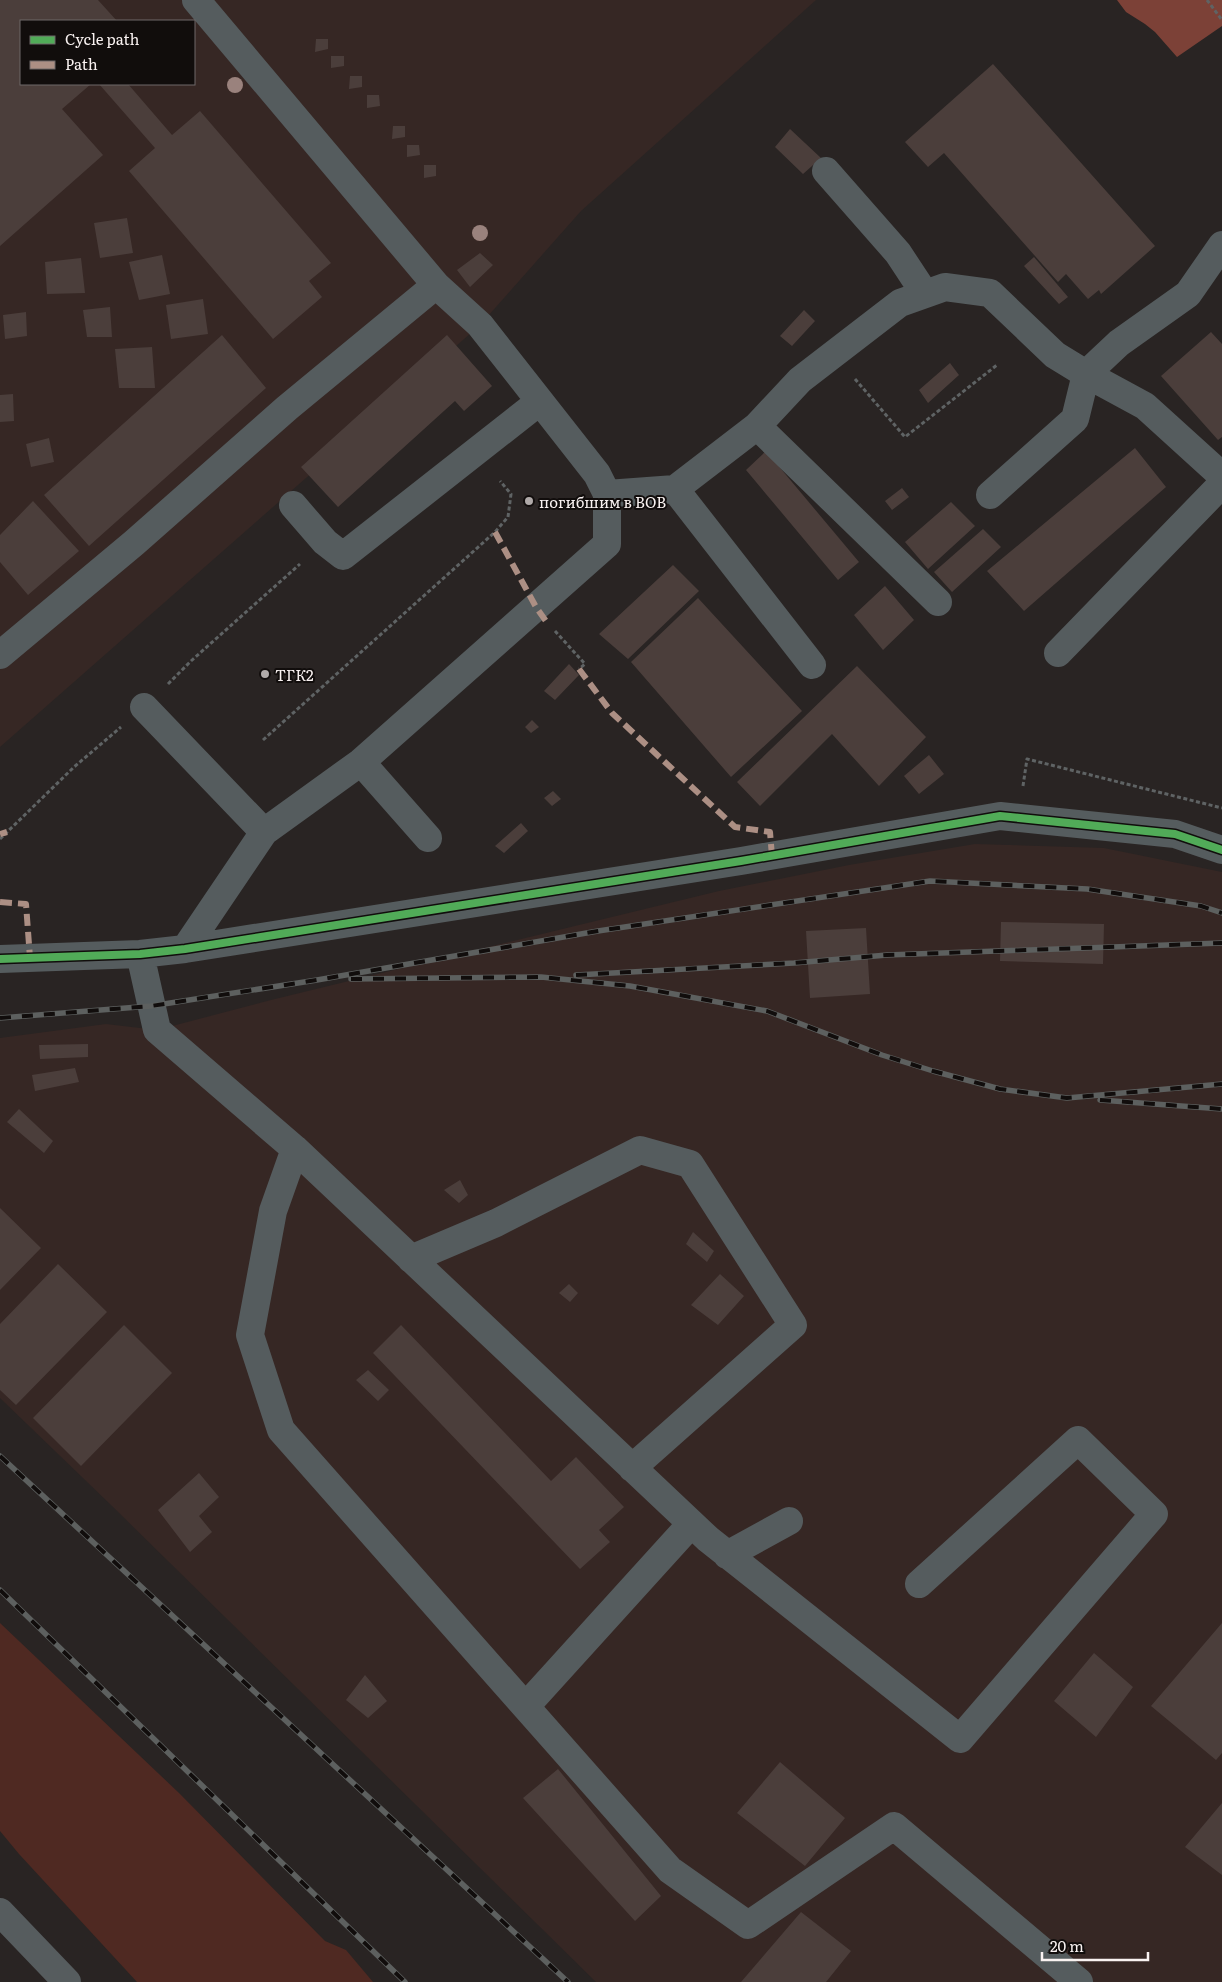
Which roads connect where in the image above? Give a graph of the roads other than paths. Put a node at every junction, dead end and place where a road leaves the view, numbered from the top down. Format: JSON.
{"nodes":[{"id":1,"x":196,"y":0,"type":"edge"},
{"id":2,"x":826,"y":171,"type":"dead end"},
{"id":3,"x":1222,"y":244,"type":"edge"},
{"id":4,"x":436,"y":285,"type":"junction"},
{"id":5,"x":925,"y":294,"type":"junction"},
{"id":6,"x":1086,"y":374,"type":"junction"},
{"id":7,"x":539,"y":402,"type":"junction"},
{"id":8,"x":757,"y":426,"type":"junction"},
{"id":9,"x":1222,"y":476,"type":"edge"},
{"id":10,"x":1222,"y":484,"type":"edge"},
{"id":11,"x":675,"y":489,"type":"junction"},
{"id":12,"x":606,"y":494,"type":"junction"},
{"id":13,"x":990,"y":495,"type":"dead end"},
{"id":14,"x":293,"y":505,"type":"dead end"},
{"id":15,"x":938,"y":602,"type":"dead end"},
{"id":16,"x":1058,"y":653,"type":"dead end"},
{"id":17,"x":0,"y":655,"type":"edge"},
{"id":18,"x":812,"y":665,"type":"dead end"},
{"id":19,"x":144,"y":707,"type":"dead end"},
{"id":20,"x":361,"y":762,"type":"junction"},
{"id":21,"x":264,"y":832,"type":"junction"},
{"id":22,"x":428,"y":838,"type":"dead end"},
{"id":23,"x":1222,"y":850,"type":"edge"},
{"id":24,"x":185,"y":949,"type":"junction"},
{"id":25,"x":140,"y":954,"type":"junction"},
{"id":26,"x":0,"y":959,"type":"edge"},
{"id":27,"x":295,"y":1149,"type":"junction"},
{"id":28,"x":411,"y":1259,"type":"junction"},
{"id":29,"x":632,"y":1468,"type":"junction"},
{"id":30,"x":788,"y":1521,"type":"dead end"},
{"id":31,"x":691,"y":1524,"type":"junction"},
{"id":32,"x":727,"y":1555,"type":"junction"},
{"id":33,"x":919,"y":1584,"type":"dead end"},
{"id":34,"x":526,"y":1706,"type":"junction"},
{"id":35,"x":0,"y":1912,"type":"edge"},
{"id":36,"x":67,"y":1982,"type":"edge"},
{"id":37,"x":1079,"y":1982,"type":"edge"}],
"edges":[{"from":1,"to":4,"type":"street"},
{"from":2,"to":5,"type":"street"},
{"from":3,"to":6,"type":"street"},
{"from":4,"to":7,"type":"street"},
{"from":4,"to":17,"type":"street"},
{"from":5,"to":6,"type":"street"},
{"from":5,"to":8,"type":"street"},
{"from":6,"to":9,"type":"street"},
{"from":6,"to":13,"type":"street"},
{"from":7,"to":12,"type":"street"},
{"from":7,"to":14,"type":"street"},
{"from":8,"to":11,"type":"street"},
{"from":8,"to":15,"type":"street"},
{"from":10,"to":16,"type":"street"},
{"from":11,"to":12,"type":"street"},
{"from":11,"to":18,"type":"street"},
{"from":12,"to":20,"type":"street"},
{"from":19,"to":21,"type":"street"},
{"from":20,"to":21,"type":"street"},
{"from":20,"to":22,"type":"street"},
{"from":21,"to":24,"type":"street"},
{"from":23,"to":24,"type":"street"},
{"from":24,"to":25,"type":"street"},
{"from":25,"to":26,"type":"street"},
{"from":25,"to":27,"type":"street"},
{"from":27,"to":28,"type":"street"},
{"from":27,"to":34,"type":"street"},
{"from":28,"to":29,"type":"street"},
{"from":28,"to":29,"type":"street"},
{"from":29,"to":31,"type":"street"},
{"from":30,"to":32,"type":"street"},
{"from":31,"to":32,"type":"street"},
{"from":31,"to":34,"type":"street"},
{"from":32,"to":33,"type":"street"},
{"from":34,"to":37,"type":"street"},
{"from":35,"to":36,"type":"main road"}]}
